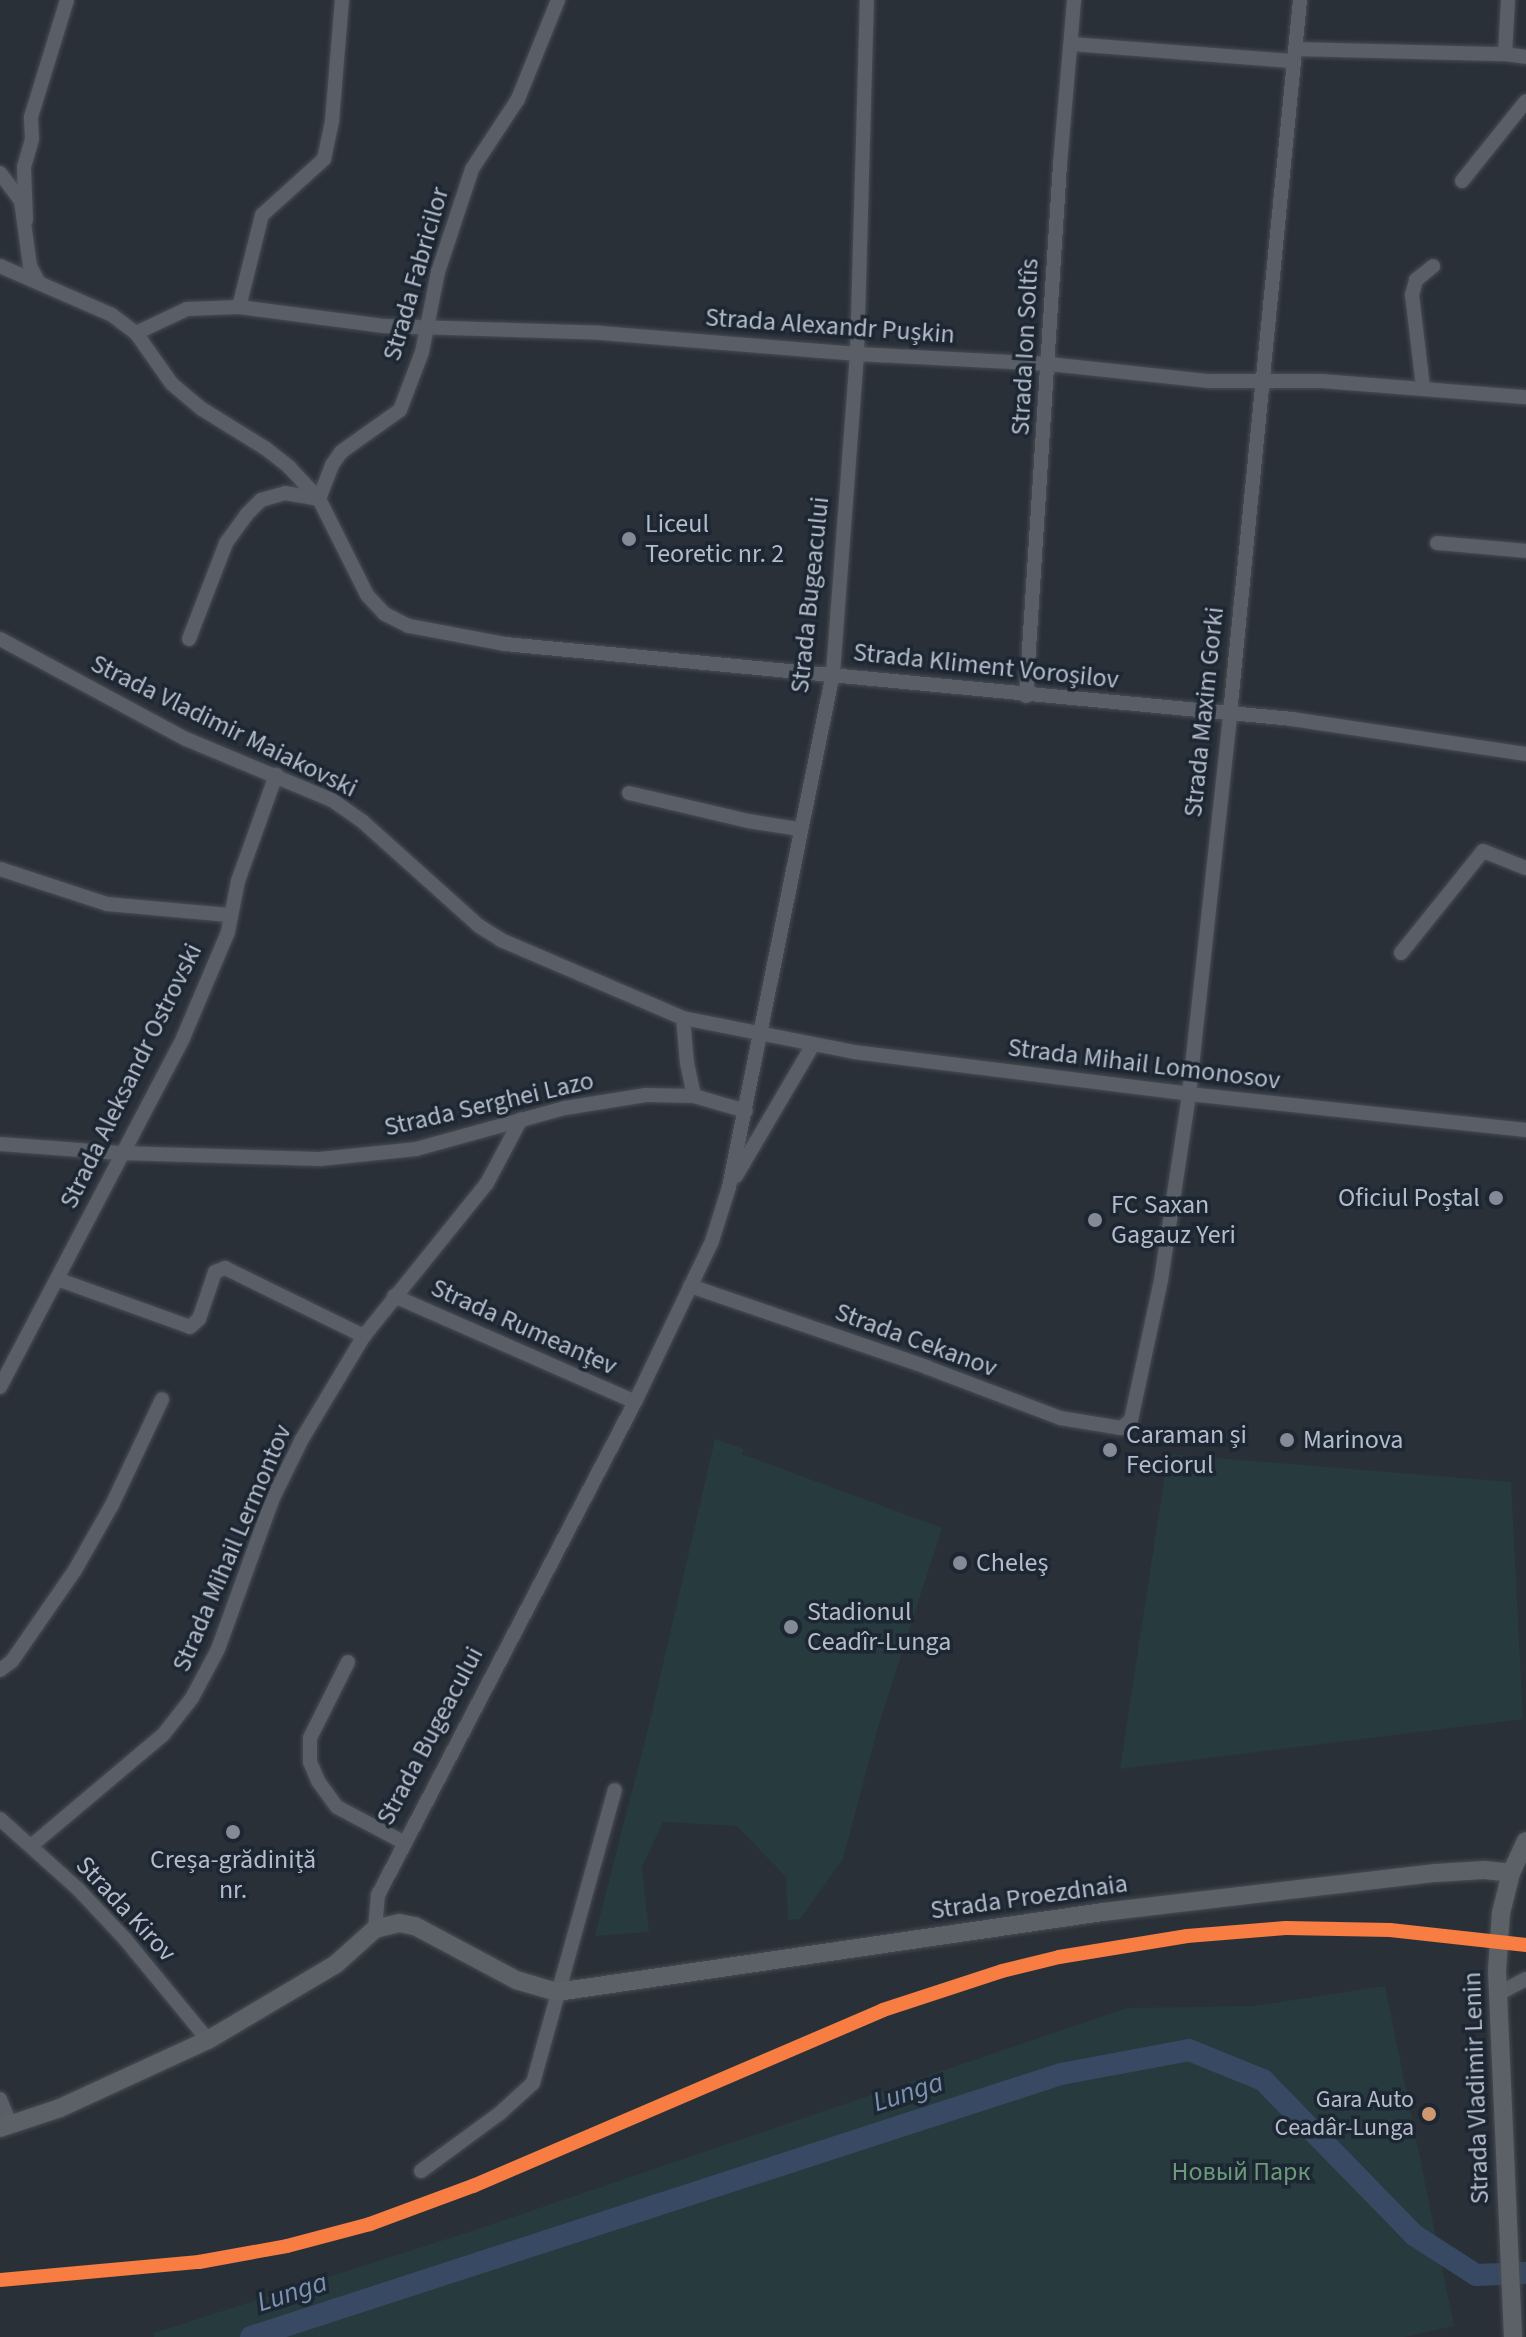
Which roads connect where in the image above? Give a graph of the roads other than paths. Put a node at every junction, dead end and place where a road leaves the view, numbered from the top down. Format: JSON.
{"nodes":[{"id":1,"x":67,"y":0,"type":"edge"},
{"id":2,"x":342,"y":0,"type":"edge"},
{"id":3,"x":558,"y":0,"type":"edge"},
{"id":4,"x":867,"y":0,"type":"edge"},
{"id":5,"x":1074,"y":0,"type":"edge"},
{"id":6,"x":1300,"y":0,"type":"edge"},
{"id":7,"x":1508,"y":0,"type":"edge"},
{"id":8,"x":1071,"y":44,"type":"junction"},
{"id":9,"x":1505,"y":54,"type":"junction"},
{"id":10,"x":1294,"y":55,"type":"junction"},
{"id":11,"x":1526,"y":57,"type":"edge"},
{"id":12,"x":1526,"y":101,"type":"edge"},
{"id":13,"x":0,"y":173,"type":"edge"},
{"id":14,"x":1462,"y":181,"type":"dead end"},
{"id":15,"x":26,"y":220,"type":"junction"},
{"id":16,"x":0,"y":266,"type":"edge"},
{"id":17,"x":1433,"y":266,"type":"dead end"},
{"id":18,"x":40,"y":284,"type":"junction"},
{"id":19,"x":239,"y":307,"type":"junction"},
{"id":20,"x":428,"y":326,"type":"junction"},
{"id":21,"x":136,"y":333,"type":"junction"},
{"id":22,"x":857,"y":354,"type":"junction"},
{"id":23,"x":1049,"y":364,"type":"junction"},
{"id":24,"x":1261,"y":380,"type":"junction"},
{"id":25,"x":1423,"y":387,"type":"junction"},
{"id":26,"x":1526,"y":397,"type":"edge"},
{"id":27,"x":319,"y":499,"type":"junction"},
{"id":28,"x":1437,"y":543,"type":"dead end"},
{"id":29,"x":1526,"y":551,"type":"edge"},
{"id":30,"x":0,"y":639,"type":"edge"},
{"id":31,"x":189,"y":639,"type":"dead end"},
{"id":32,"x":833,"y":673,"type":"junction"},
{"id":33,"x":1026,"y":696,"type":"junction"},
{"id":34,"x":1230,"y":714,"type":"junction"},
{"id":35,"x":1526,"y":754,"type":"edge"},
{"id":36,"x":276,"y":775,"type":"junction"},
{"id":37,"x":629,"y":793,"type":"dead end"},
{"id":38,"x":799,"y":829,"type":"junction"},
{"id":39,"x":1526,"y":868,"type":"edge"},
{"id":40,"x":0,"y":869,"type":"edge"},
{"id":41,"x":229,"y":915,"type":"junction"},
{"id":42,"x":1401,"y":953,"type":"dead end"},
{"id":43,"x":683,"y":1018,"type":"junction"},
{"id":44,"x":757,"y":1035,"type":"junction"},
{"id":45,"x":813,"y":1045,"type":"junction"},
{"id":46,"x":1189,"y":1094,"type":"junction"},
{"id":47,"x":694,"y":1096,"type":"junction"},
{"id":48,"x":746,"y":1111,"type":"junction"},
{"id":49,"x":521,"y":1119,"type":"junction"},
{"id":50,"x":1526,"y":1130,"type":"edge"},
{"id":51,"x":0,"y":1144,"type":"edge"},
{"id":52,"x":120,"y":1153,"type":"junction"},
{"id":53,"x":729,"y":1187,"type":"junction"},
{"id":54,"x":57,"y":1279,"type":"junction"},
{"id":55,"x":690,"y":1286,"type":"junction"},
{"id":56,"x":394,"y":1296,"type":"junction"},
{"id":57,"x":364,"y":1336,"type":"junction"},
{"id":58,"x":0,"y":1387,"type":"edge"},
{"id":59,"x":162,"y":1399,"type":"dead end"},
{"id":60,"x":635,"y":1402,"type":"junction"},
{"id":61,"x":1127,"y":1425,"type":"joint"},
{"id":62,"x":348,"y":1662,"type":"dead end"},
{"id":63,"x":0,"y":1670,"type":"edge"},
{"id":64,"x":615,"y":1790,"type":"dead end"},
{"id":65,"x":0,"y":1819,"type":"edge"},
{"id":66,"x":1526,"y":1841,"type":"edge"},
{"id":67,"x":403,"y":1842,"type":"junction"},
{"id":68,"x":31,"y":1846,"type":"junction"},
{"id":69,"x":1511,"y":1873,"type":"junction"},
{"id":70,"x":375,"y":1929,"type":"junction"},
{"id":71,"x":1526,"y":1979,"type":"edge"},
{"id":72,"x":557,"y":1992,"type":"junction"},
{"id":73,"x":1496,"y":1995,"type":"junction"},
{"id":74,"x":208,"y":2040,"type":"junction"},
{"id":75,"x":0,"y":2099,"type":"edge"},
{"id":76,"x":5,"y":2127,"type":"edge"},
{"id":77,"x":421,"y":2171,"type":"dead end"},
{"id":78,"x":1517,"y":2330,"type":"edge"}],
"edges":[{"from":1,"to":15,"type":"street"},
{"from":2,"to":19,"type":"street"},
{"from":3,"to":20,"type":"street","name":"Strada Fabricilor"},
{"from":4,"to":22,"type":"street","name":"Strada Bugeacului"},
{"from":5,"to":8,"type":"street","name":"Strada Ion Soltîs"},
{"from":6,"to":10,"type":"street","name":"Strada Maxim Gorki"},
{"from":7,"to":9,"type":"street"},
{"from":8,"to":10,"type":"street"},
{"from":8,"to":23,"type":"street","name":"Strada Ion Soltîs"},
{"from":9,"to":10,"type":"street"},
{"from":9,"to":11,"type":"street"},
{"from":10,"to":24,"type":"street","name":"Strada Maxim Gorki"},
{"from":12,"to":14,"type":"street"},
{"from":13,"to":15,"type":"street"},
{"from":15,"to":18,"type":"street"},
{"from":16,"to":18,"type":"street","name":"Strada Kliment Voroșilov"},
{"from":17,"to":25,"type":"street"},
{"from":18,"to":21,"type":"street","name":"Strada Kliment Voroșilov"},
{"from":19,"to":20,"type":"street","name":"Strada Alexandr Pușkin"},
{"from":19,"to":21,"type":"street","name":"Strada Alexandr Pușkin"},
{"from":20,"to":22,"type":"street","name":"Strada Alexandr Pușkin"},
{"from":20,"to":27,"type":"street","name":"Strada Fabricilor"},
{"from":21,"to":27,"type":"street","name":"Strada Kliment Voroșilov"},
{"from":22,"to":23,"type":"street","name":"Strada Alexandr Pușkin"},
{"from":22,"to":32,"type":"street","name":"Strada Bugeacului"},
{"from":23,"to":24,"type":"street","name":"Strada Alexandr Pușkin"},
{"from":23,"to":33,"type":"street","name":"Strada Ion Soltîs"},
{"from":24,"to":25,"type":"street","name":"Strada Alexandr Pușkin"},
{"from":24,"to":34,"type":"street","name":"Strada Maxim Gorki"},
{"from":25,"to":26,"type":"street","name":"Strada Alexandr Pușkin"},
{"from":27,"to":31,"type":"street"},
{"from":27,"to":32,"type":"street","name":"Strada Kliment Voroșilov"},
{"from":28,"to":29,"type":"street"},
{"from":30,"to":36,"type":"street","name":"Strada Vladimir Maiakovski"},
{"from":32,"to":33,"type":"street","name":"Strada Kliment Voroșilov"},
{"from":32,"to":38,"type":"street","name":"Strada Bugeacului"},
{"from":33,"to":34,"type":"street","name":"Strada Kliment Voroșilov"},
{"from":34,"to":35,"type":"street","name":"Strada Kliment Voroșilov"},
{"from":34,"to":46,"type":"street","name":"Strada Maxim Gorki"},
{"from":36,"to":41,"type":"street","name":"Strada Aleksandr Ostrovski"},
{"from":36,"to":43,"type":"street","name":"Strada Vladimir Maiakovski"},
{"from":37,"to":38,"type":"street"},
{"from":38,"to":44,"type":"street","name":"Strada Bugeacului"},
{"from":39,"to":42,"type":"street"},
{"from":40,"to":41,"type":"street"},
{"from":41,"to":52,"type":"street","name":"Strada Aleksandr Ostrovski"},
{"from":43,"to":44,"type":"street","name":"Strada Vladimir Maiakovski"},
{"from":43,"to":47,"type":"street"},
{"from":44,"to":45,"type":"street","name":"Strada Mihail Lomonosov"},
{"from":44,"to":48,"type":"street","name":"Strada Bugeacului"},
{"from":45,"to":46,"type":"street","name":"Strada Mihail Lomonosov"},
{"from":45,"to":53,"type":"street","name":"Strada Bugeacului"},
{"from":46,"to":50,"type":"street","name":"Strada Mihail Lomonosov"},
{"from":46,"to":61,"type":"street","name":"Strada Maxim Gorki"},
{"from":47,"to":48,"type":"street","name":"Strada Serghei Lazo"},
{"from":47,"to":49,"type":"street","name":"Strada Serghei Lazo"},
{"from":48,"to":53,"type":"street","name":"Strada Bugeacului"},
{"from":49,"to":52,"type":"street","name":"Strada Serghei Lazo"},
{"from":49,"to":56,"type":"street","name":"Strada Mihail Lermontov"},
{"from":51,"to":52,"type":"street","name":"Strada Serghei Lazo"},
{"from":52,"to":54,"type":"street","name":"Strada Aleksandr Ostrovski"},
{"from":53,"to":55,"type":"street","name":"Strada Bugeacului"},
{"from":54,"to":57,"type":"street"},
{"from":54,"to":58,"type":"street","name":"Strada Aleksandr Ostrovski"},
{"from":55,"to":60,"type":"street","name":"Strada Bugeacului"},
{"from":55,"to":61,"type":"street","name":"Strada Cekanov"},
{"from":56,"to":57,"type":"street","name":"Strada Mihail Lermontov"},
{"from":56,"to":60,"type":"street","name":"Strada Rumeanțev"},
{"from":57,"to":68,"type":"street","name":"Strada Mihail Lermontov"},
{"from":59,"to":63,"type":"street"},
{"from":60,"to":67,"type":"street","name":"Strada Bugeacului"},
{"from":62,"to":67,"type":"street"},
{"from":64,"to":72,"type":"street"},
{"from":65,"to":68,"type":"street","name":"Strada Kirov"},
{"from":66,"to":69,"type":"main road","name":"Strada Vladimir Lenin"},
{"from":67,"to":70,"type":"street","name":"Strada Bugeacului"},
{"from":68,"to":74,"type":"street","name":"Strada Kirov"},
{"from":69,"to":72,"type":"main road","name":"Strada Proezdnaia"},
{"from":69,"to":73,"type":"main road","name":"Strada Vladimir Lenin"},
{"from":70,"to":72,"type":"main road","name":"Strada Proezdnaia"},
{"from":70,"to":74,"type":"main road"},
{"from":71,"to":73,"type":"street"},
{"from":72,"to":77,"type":"street"},
{"from":73,"to":78,"type":"main road","name":"Strada Vladimir Lenin"},
{"from":74,"to":76,"type":"main road"},
{"from":75,"to":76,"type":"street"}]}
